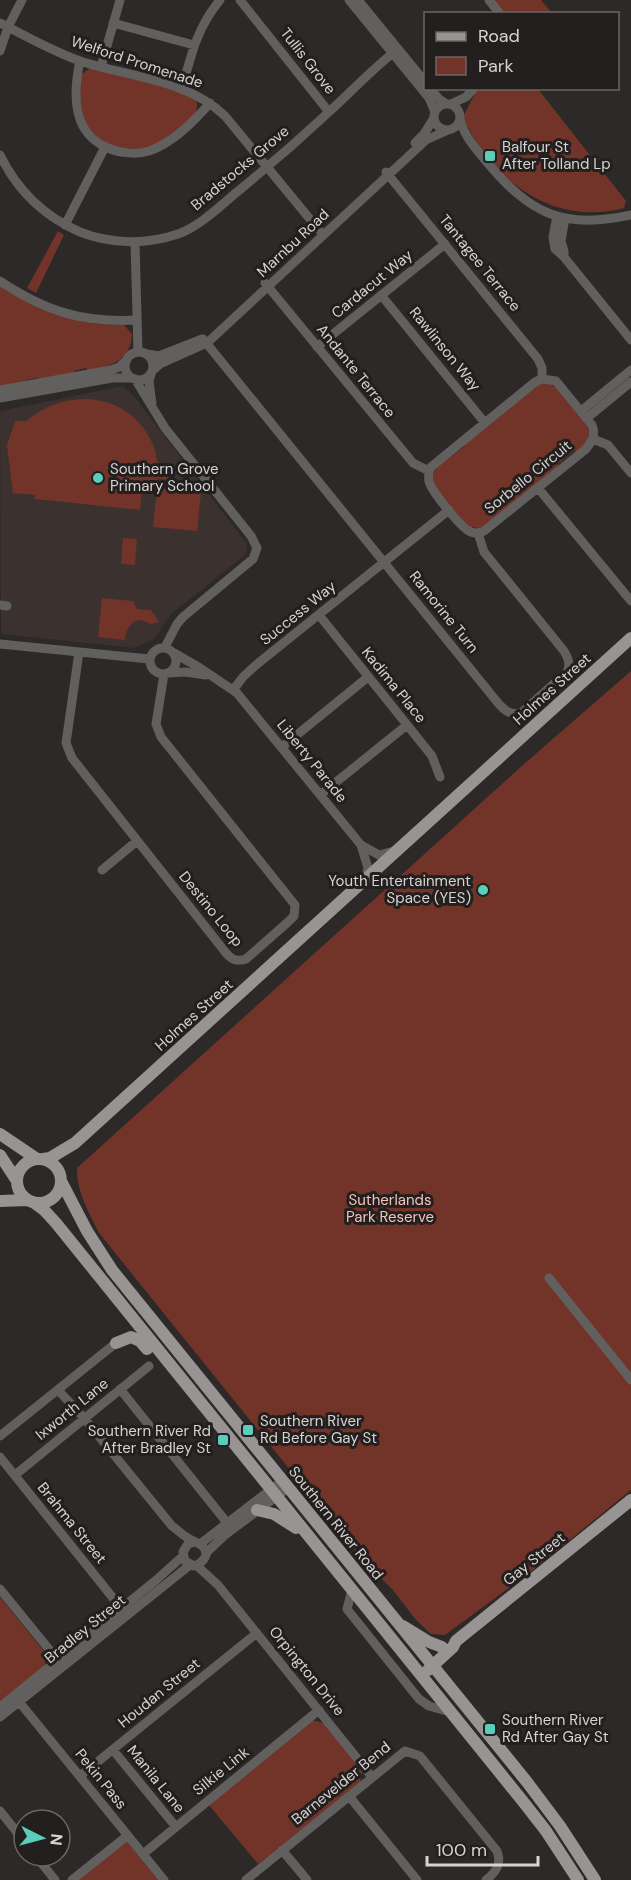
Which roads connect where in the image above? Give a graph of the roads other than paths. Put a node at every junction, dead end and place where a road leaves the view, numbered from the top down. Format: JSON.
{"nodes":[{"id":1,"x":22,"y":0,"type":"edge"},
{"id":2,"x":120,"y":0,"type":"edge"},
{"id":3,"x":220,"y":0,"type":"edge"},
{"id":4,"x":240,"y":0,"type":"edge"},
{"id":5,"x":349,"y":0,"type":"edge"},
{"id":6,"x":358,"y":0,"type":"edge"},
{"id":7,"x":489,"y":0,"type":"edge"},
{"id":8,"x":498,"y":12,"type":"edge"},
{"id":9,"x":113,"y":22,"type":"junction"},
{"id":10,"x":4,"y":25,"type":"edge"},
{"id":11,"x":194,"y":45,"type":"junction"},
{"id":12,"x":0,"y":51,"type":"edge"},
{"id":13,"x":395,"y":52,"type":"junction"},
{"id":14,"x":80,"y":60,"type":"junction"},
{"id":15,"x":101,"y":67,"type":"junction"},
{"id":16,"x":424,"y":81,"type":"edge"},
{"id":17,"x":182,"y":89,"type":"junction"},
{"id":18,"x":432,"y":90,"type":"edge"},
{"id":19,"x":472,"y":90,"type":"edge"},
{"id":20,"x":466,"y":97,"type":"junction"},
{"id":21,"x":210,"y":103,"type":"junction"},
{"id":22,"x":449,"y":104,"type":"junction"},
{"id":23,"x":329,"y":112,"type":"junction"},
{"id":24,"x":435,"y":115,"type":"junction"},
{"id":25,"x":460,"y":117,"type":"junction"},
{"id":26,"x":448,"y":130,"type":"junction"},
{"id":27,"x":467,"y":138,"type":"junction"},
{"id":28,"x":105,"y":147,"type":"junction"},
{"id":29,"x":0,"y":154,"type":"edge"},
{"id":30,"x":267,"y":168,"type":"junction"},
{"id":31,"x":387,"y":172,"type":"junction"},
{"id":32,"x":631,"y":215,"type":"edge"},
{"id":33,"x":561,"y":217,"type":"junction"},
{"id":34,"x":65,"y":225,"type":"junction"},
{"id":35,"x":319,"y":230,"type":"junction"},
{"id":36,"x":135,"y":242,"type":"junction"},
{"id":37,"x":445,"y":244,"type":"junction"},
{"id":38,"x":0,"y":281,"type":"edge"},
{"id":39,"x":267,"y":285,"type":"junction"},
{"id":40,"x":381,"y":295,"type":"junction"},
{"id":41,"x":137,"y":320,"type":"junction"},
{"id":42,"x":631,"y":340,"type":"edge"},
{"id":43,"x":205,"y":341,"type":"junction"},
{"id":44,"x":317,"y":347,"type":"junction"},
{"id":45,"x":143,"y":353,"type":"junction"},
{"id":46,"x":127,"y":360,"type":"junction"},
{"id":47,"x":631,"y":370,"type":"edge"},
{"id":48,"x":152,"y":372,"type":"junction"},
{"id":49,"x":133,"y":378,"type":"junction"},
{"id":50,"x":542,"y":379,"type":"junction"},
{"id":51,"x":631,"y":382,"type":"edge"},
{"id":52,"x":0,"y":390,"type":"edge"},
{"id":53,"x":0,"y":398,"type":"edge"},
{"id":54,"x":153,"y":409,"type":"junction"},
{"id":55,"x":584,"y":415,"type":"junction"},
{"id":56,"x":485,"y":423,"type":"junction"},
{"id":57,"x":593,"y":439,"type":"junction"},
{"id":58,"x":429,"y":471,"type":"junction"},
{"id":59,"x":631,"y":473,"type":"edge"},
{"id":60,"x":538,"y":488,"type":"junction"},
{"id":61,"x":449,"y":510,"type":"junction"},
{"id":62,"x":478,"y":533,"type":"junction"},
{"id":63,"x":384,"y":562,"type":"junction"},
{"id":64,"x":631,"y":601,"type":"edge"},
{"id":65,"x":319,"y":615,"type":"junction"},
{"id":66,"x":631,"y":638,"type":"edge"},
{"id":67,"x":0,"y":644,"type":"edge"},
{"id":68,"x":165,"y":647,"type":"junction"},
{"id":69,"x":79,"y":652,"type":"junction"},
{"id":70,"x":174,"y":654,"type":"junction"},
{"id":71,"x":150,"y":659,"type":"junction"},
{"id":72,"x":165,"y":674,"type":"junction"},
{"id":73,"x":208,"y":675,"type":"junction"},
{"id":74,"x":368,"y":677,"type":"junction"},
{"id":75,"x":233,"y":690,"type":"junction"},
{"id":76,"x":407,"y":725,"type":"junction"},
{"id":77,"x":282,"y":747,"type":"junction"},
{"id":78,"x":440,"y":777,"type":"dead end"},
{"id":79,"x":320,"y":795,"type":"junction"},
{"id":80,"x":441,"y":812,"type":"junction"},
{"id":81,"x":137,"y":841,"type":"junction"},
{"id":82,"x":361,"y":845,"type":"junction"},
{"id":83,"x":396,"y":850,"type":"junction"},
{"id":84,"x":102,"y":870,"type":"dead end"},
{"id":85,"x":366,"y":878,"type":"junction"},
{"id":86,"x":333,"y":910,"type":"junction"},
{"id":87,"x":0,"y":1134,"type":"edge"},
{"id":88,"x":75,"y":1143,"type":"junction"},
{"id":89,"x":0,"y":1155,"type":"edge"},
{"id":90,"x":40,"y":1159,"type":"junction"},
{"id":91,"x":60,"y":1177,"type":"junction"},
{"id":92,"x":17,"y":1183,"type":"junction"},
{"id":93,"x":0,"y":1200,"type":"edge"},
{"id":94,"x":30,"y":1201,"type":"junction"},
{"id":95,"x":549,"y":1278,"type":"dead end"},
{"id":96,"x":116,"y":1343,"type":"joint"},
{"id":97,"x":149,"y":1366,"type":"dead end"},
{"id":98,"x":631,"y":1380,"type":"edge"},
{"id":99,"x":182,"y":1381,"type":"junction"},
{"id":100,"x":120,"y":1389,"type":"junction"},
{"id":101,"x":58,"y":1390,"type":"junction"},
{"id":102,"x":84,"y":1418,"type":"junction"},
{"id":103,"x":0,"y":1436,"type":"edge"},
{"id":104,"x":0,"y":1456,"type":"edge"},
{"id":105,"x":15,"y":1475,"type":"junction"},
{"id":106,"x":285,"y":1484,"type":"junction"},
{"id":107,"x":273,"y":1493,"type":"junction"},
{"id":108,"x":631,"y":1500,"type":"edge"},
{"id":109,"x":257,"y":1510,"type":"junction"},
{"id":110,"x":228,"y":1524,"type":"junction"},
{"id":111,"x":172,"y":1526,"type":"junction"},
{"id":112,"x":308,"y":1535,"type":"junction"},
{"id":113,"x":198,"y":1543,"type":"junction"},
{"id":114,"x":183,"y":1553,"type":"junction"},
{"id":115,"x":199,"y":1561,"type":"junction"},
{"id":116,"x":0,"y":1589,"type":"edge"},
{"id":117,"x":352,"y":1590,"type":"junction"},
{"id":118,"x":122,"y":1608,"type":"junction"},
{"id":119,"x":398,"y":1624,"type":"junction"},
{"id":120,"x":257,"y":1633,"type":"junction"},
{"id":121,"x":456,"y":1641,"type":"junction"},
{"id":122,"x":442,"y":1647,"type":"junction"},
{"id":123,"x":429,"y":1662,"type":"junction"},
{"id":124,"x":61,"y":1663,"type":"junction"},
{"id":125,"x":418,"y":1672,"type":"junction"},
{"id":126,"x":17,"y":1700,"type":"junction"},
{"id":127,"x":0,"y":1707,"type":"edge"},
{"id":128,"x":319,"y":1710,"type":"junction"},
{"id":129,"x":450,"y":1712,"type":"junction"},
{"id":130,"x":0,"y":1717,"type":"edge"},
{"id":131,"x":113,"y":1750,"type":"junction"},
{"id":132,"x":80,"y":1776,"type":"junction"},
{"id":133,"x":372,"y":1777,"type":"junction"},
{"id":134,"x":349,"y":1796,"type":"junction"},
{"id":135,"x":0,"y":1811,"type":"edge"},
{"id":136,"x":12,"y":1826,"type":"edge"},
{"id":137,"x":176,"y":1827,"type":"junction"},
{"id":138,"x":127,"y":1836,"type":"junction"},
{"id":139,"x":282,"y":1850,"type":"junction"},
{"id":140,"x":143,"y":1854,"type":"junction"},
{"id":141,"x":46,"y":1868,"type":"edge"},
{"id":142,"x":55,"y":1880,"type":"edge"},
{"id":143,"x":72,"y":1880,"type":"edge"},
{"id":144,"x":164,"y":1880,"type":"edge"},
{"id":145,"x":246,"y":1880,"type":"edge"},
{"id":146,"x":307,"y":1880,"type":"edge"},
{"id":147,"x":417,"y":1880,"type":"edge"},
{"id":148,"x":486,"y":1880,"type":"edge"},
{"id":149,"x":578,"y":1880,"type":"edge"},
{"id":150,"x":595,"y":1880,"type":"edge"}],
"edges":[{"from":1,"to":10,"type":"street"},
{"from":2,"to":9,"type":"street"},
{"from":3,"to":11,"type":"street"},
{"from":4,"to":23,"type":"street","name":"Tullis Grove"},
{"from":5,"to":13,"type":"street"},
{"from":6,"to":13,"type":"street"},
{"from":7,"to":8,"type":"street"},
{"from":9,"to":11,"type":"street"},
{"from":9,"to":15,"type":"street"},
{"from":10,"to":12,"type":"street"},
{"from":10,"to":14,"type":"street","name":"Welford Promenade"},
{"from":11,"to":17,"type":"street"},
{"from":13,"to":16,"type":"street"},
{"from":13,"to":23,"type":"street","name":"Bradstocks Grove"},
{"from":13,"to":24,"type":"street"},
{"from":14,"to":15,"type":"street","name":"Welford Promenade"},
{"from":14,"to":28,"type":"street"},
{"from":15,"to":17,"type":"street","name":"Welford Promenade"},
{"from":17,"to":21,"type":"street","name":"Welford Promenade"},
{"from":18,"to":22,"type":"street"},
{"from":19,"to":20,"type":"street"},
{"from":20,"to":22,"type":"street"},
{"from":20,"to":25,"type":"street"},
{"from":21,"to":28,"type":"street"},
{"from":21,"to":30,"type":"street","name":"Welford Promenade"},
{"from":22,"to":24,"type":"street"},
{"from":22,"to":25,"type":"street"},
{"from":23,"to":30,"type":"street","name":"Bradstocks Grove"},
{"from":24,"to":26,"type":"street"},
{"from":24,"to":31,"type":"street","name":"Marnbu Road"},
{"from":25,"to":26,"type":"street"},
{"from":25,"to":27,"type":"street"},
{"from":26,"to":27,"type":"street"},
{"from":26,"to":31,"type":"street","name":"Marnbu Road"},
{"from":27,"to":33,"type":"street"},
{"from":28,"to":34,"type":"street"},
{"from":29,"to":34,"type":"street","name":"Bradstocks Grove"},
{"from":30,"to":35,"type":"street","name":"Welford Promenade"},
{"from":30,"to":36,"type":"street","name":"Bradstocks Grove"},
{"from":31,"to":35,"type":"street","name":"Marnbu Road"},
{"from":31,"to":37,"type":"street","name":"Tantagee Terrace"},
{"from":31,"to":39,"type":"street","name":"Marnbu Road"},
{"from":32,"to":33,"type":"street"},
{"from":33,"to":42,"type":"street"},
{"from":34,"to":36,"type":"street","name":"Bradstocks Grove"},
{"from":35,"to":39,"type":"street","name":"Marnbu Road"},
{"from":36,"to":41,"type":"street"},
{"from":37,"to":40,"type":"street","name":"Cardacut Way"},
{"from":37,"to":50,"type":"street","name":"Tantagee Terrace"},
{"from":38,"to":41,"type":"street"},
{"from":39,"to":43,"type":"street","name":"Marnbu Road"},
{"from":39,"to":44,"type":"street","name":"Andante Terrace"},
{"from":40,"to":44,"type":"street","name":"Cardacut Way"},
{"from":40,"to":56,"type":"street","name":"Rawlinson Way"},
{"from":41,"to":45,"type":"street"},
{"from":43,"to":45,"type":"street","name":"Marnbu Road"},
{"from":43,"to":48,"type":"street","name":"Marnbu Road"},
{"from":43,"to":63,"type":"street","name":"Ramorine Turn"},
{"from":44,"to":58,"type":"street","name":"Andante Terrace"},
{"from":45,"to":46,"type":"street"},
{"from":45,"to":48,"type":"street"},
{"from":46,"to":49,"type":"street"},
{"from":46,"to":52,"type":"street"},
{"from":47,"to":55,"type":"street"},
{"from":48,"to":49,"type":"street"},
{"from":48,"to":54,"type":"street"},
{"from":49,"to":53,"type":"street"},
{"from":49,"to":54,"type":"street"},
{"from":50,"to":55,"type":"street","name":"Sorbello Circuit"},
{"from":50,"to":56,"type":"street"},
{"from":51,"to":55,"type":"street"},
{"from":54,"to":68,"type":"street"},
{"from":55,"to":57,"type":"street","name":"Sorbello Circuit"},
{"from":56,"to":58,"type":"street"},
{"from":57,"to":59,"type":"street"},
{"from":57,"to":60,"type":"street","name":"Sorbello Circuit"},
{"from":58,"to":61,"type":"street","name":"Sorbello Circuit"},
{"from":60,"to":62,"type":"street","name":"Sorbello Circuit"},
{"from":60,"to":64,"type":"street"},
{"from":61,"to":62,"type":"street","name":"Sorbello Circuit"},
{"from":61,"to":63,"type":"street","name":"Success Way"},
{"from":62,"to":63,"type":"street","name":"Ramorine Turn"},
{"from":63,"to":65,"type":"street","name":"Success Way"},
{"from":65,"to":74,"type":"street","name":"Kadima Place"},
{"from":65,"to":75,"type":"street","name":"Success Way"},
{"from":66,"to":80,"type":"main road","name":"Holmes Street"},
{"from":67,"to":69,"type":"street"},
{"from":68,"to":70,"type":"street"},
{"from":68,"to":71,"type":"street"},
{"from":69,"to":71,"type":"street"},
{"from":69,"to":81,"type":"street","name":"Destino Loop"},
{"from":70,"to":72,"type":"street"},
{"from":70,"to":73,"type":"street","name":"Liberty Parade"},
{"from":71,"to":72,"type":"street"},
{"from":72,"to":73,"type":"street","name":"Liberty Parade"},
{"from":72,"to":81,"type":"street","name":"Destino Loop"},
{"from":73,"to":75,"type":"street","name":"Liberty Parade"},
{"from":74,"to":76,"type":"street","name":"Kadima Place"},
{"from":74,"to":77,"type":"street"},
{"from":75,"to":77,"type":"street","name":"Liberty Parade"},
{"from":76,"to":78,"type":"street","name":"Kadima Place"},
{"from":76,"to":79,"type":"street"},
{"from":77,"to":79,"type":"street","name":"Liberty Parade"},
{"from":79,"to":82,"type":"street","name":"Liberty Parade"},
{"from":80,"to":83,"type":"main road","name":"Holmes Street"},
{"from":80,"to":86,"type":"main road","name":"Holmes Street"},
{"from":81,"to":84,"type":"street"},
{"from":82,"to":83,"type":"street"},
{"from":82,"to":85,"type":"street"},
{"from":83,"to":85,"type":"main road","name":"Holmes Street"},
{"from":85,"to":86,"type":"main road","name":"Holmes Street"},
{"from":86,"to":88,"type":"main road","name":"Holmes Street"},
{"from":87,"to":90,"type":"main road"},
{"from":88,"to":90,"type":"main road","name":"Holmes Street"},
{"from":88,"to":91,"type":"main road","name":"Holmes Street"},
{"from":89,"to":92,"type":"main road"},
{"from":90,"to":91,"type":"main road"},
{"from":90,"to":92,"type":"main road"},
{"from":91,"to":94,"type":"main road"},
{"from":91,"to":106,"type":"main road","name":"Southern River Road"},
{"from":92,"to":93,"type":"main road"},
{"from":92,"to":94,"type":"main road"},
{"from":93,"to":94,"type":"main road"},
{"from":94,"to":99,"type":"main road","name":"Southern River Road"},
{"from":95,"to":98,"type":"street"},
{"from":96,"to":99,"type":"main road"},
{"from":96,"to":101,"type":"street"},
{"from":97,"to":100,"type":"street","name":"Ixworth Lane"},
{"from":99,"to":107,"type":"main road","name":"Southern River Road"},
{"from":100,"to":102,"type":"street","name":"Ixworth Lane"},
{"from":100,"to":110,"type":"street"},
{"from":101,"to":102,"type":"street"},
{"from":101,"to":103,"type":"street"},
{"from":102,"to":105,"type":"street","name":"Ixworth Lane"},
{"from":102,"to":111,"type":"street"},
{"from":104,"to":105,"type":"street","name":"Brahma Street"},
{"from":105,"to":118,"type":"street","name":"Brahma Street"},
{"from":106,"to":107,"type":"street","name":"Bradley Street"},
{"from":106,"to":119,"type":"main road","name":"Southern River Road"},
{"from":107,"to":109,"type":"street","name":"Bradley Street"},
{"from":107,"to":110,"type":"street","name":"Bradley Street"},
{"from":107,"to":112,"type":"main road","name":"Southern River Road"},
{"from":108,"to":121,"type":"main road","name":"Gay Street"},
{"from":109,"to":112,"type":"main road"},
{"from":109,"to":115,"type":"street","name":"Bradley Street"},
{"from":110,"to":113,"type":"street","name":"Bradley Street"},
{"from":111,"to":113,"type":"street"},
{"from":111,"to":114,"type":"street"},
{"from":112,"to":117,"type":"main road","name":"Southern River Road"},
{"from":113,"to":114,"type":"street","name":"Bradley Street"},
{"from":113,"to":115,"type":"street"},
{"from":114,"to":115,"type":"street"},
{"from":114,"to":118,"type":"street","name":"Bradley Street"},
{"from":115,"to":120,"type":"street","name":"Orpington Drive"},
{"from":115,"to":124,"type":"street","name":"Bradley Street"},
{"from":116,"to":124,"type":"street"},
{"from":117,"to":125,"type":"main road","name":"Southern River Road"},
{"from":117,"to":129,"type":"street","name":"Southern River Road"},
{"from":118,"to":124,"type":"street","name":"Bradley Street"},
{"from":119,"to":122,"type":"main road"},
{"from":119,"to":123,"type":"main road","name":"Southern River Road"},
{"from":120,"to":128,"type":"street","name":"Orpington Drive"},
{"from":120,"to":131,"type":"street","name":"Houdan Street"},
{"from":121,"to":122,"type":"main road","name":"Gay Street"},
{"from":121,"to":123,"type":"main road","name":"Gay Street"},
{"from":122,"to":123,"type":"main road","name":"Gay Street"},
{"from":123,"to":125,"type":"main road","name":"Gay Street"},
{"from":123,"to":150,"type":"main road","name":"Southern River Road"},
{"from":124,"to":126,"type":"street","name":"Bradley Street"},
{"from":125,"to":129,"type":"main road","name":"Southern River Road"},
{"from":126,"to":127,"type":"street","name":"Bradley Street"},
{"from":126,"to":130,"type":"street","name":"Bradley Street"},
{"from":126,"to":132,"type":"street","name":"Pekin Pass"},
{"from":128,"to":133,"type":"street","name":"Orpington Drive"},
{"from":128,"to":137,"type":"street","name":"Silkie Link"},
{"from":129,"to":149,"type":"main road","name":"Southern River Road"},
{"from":131,"to":132,"type":"street","name":"Houdan Street"},
{"from":131,"to":137,"type":"street","name":"Manila Lane"},
{"from":132,"to":138,"type":"street","name":"Pekin Pass"},
{"from":133,"to":134,"type":"street","name":"Barnevelder Bend"},
{"from":133,"to":148,"type":"street","name":"Barnevelder Bend"},
{"from":134,"to":139,"type":"street","name":"Barnevelder Bend"},
{"from":134,"to":147,"type":"street"},
{"from":135,"to":136,"type":"street"},
{"from":137,"to":140,"type":"street","name":"Silkie Link"},
{"from":138,"to":140,"type":"street","name":"Pekin Pass"},
{"from":138,"to":143,"type":"street"},
{"from":139,"to":145,"type":"street","name":"Barnevelder Bend"},
{"from":139,"to":146,"type":"street"},
{"from":140,"to":144,"type":"street","name":"Pekin Pass"},
{"from":141,"to":142,"type":"street"}]}
